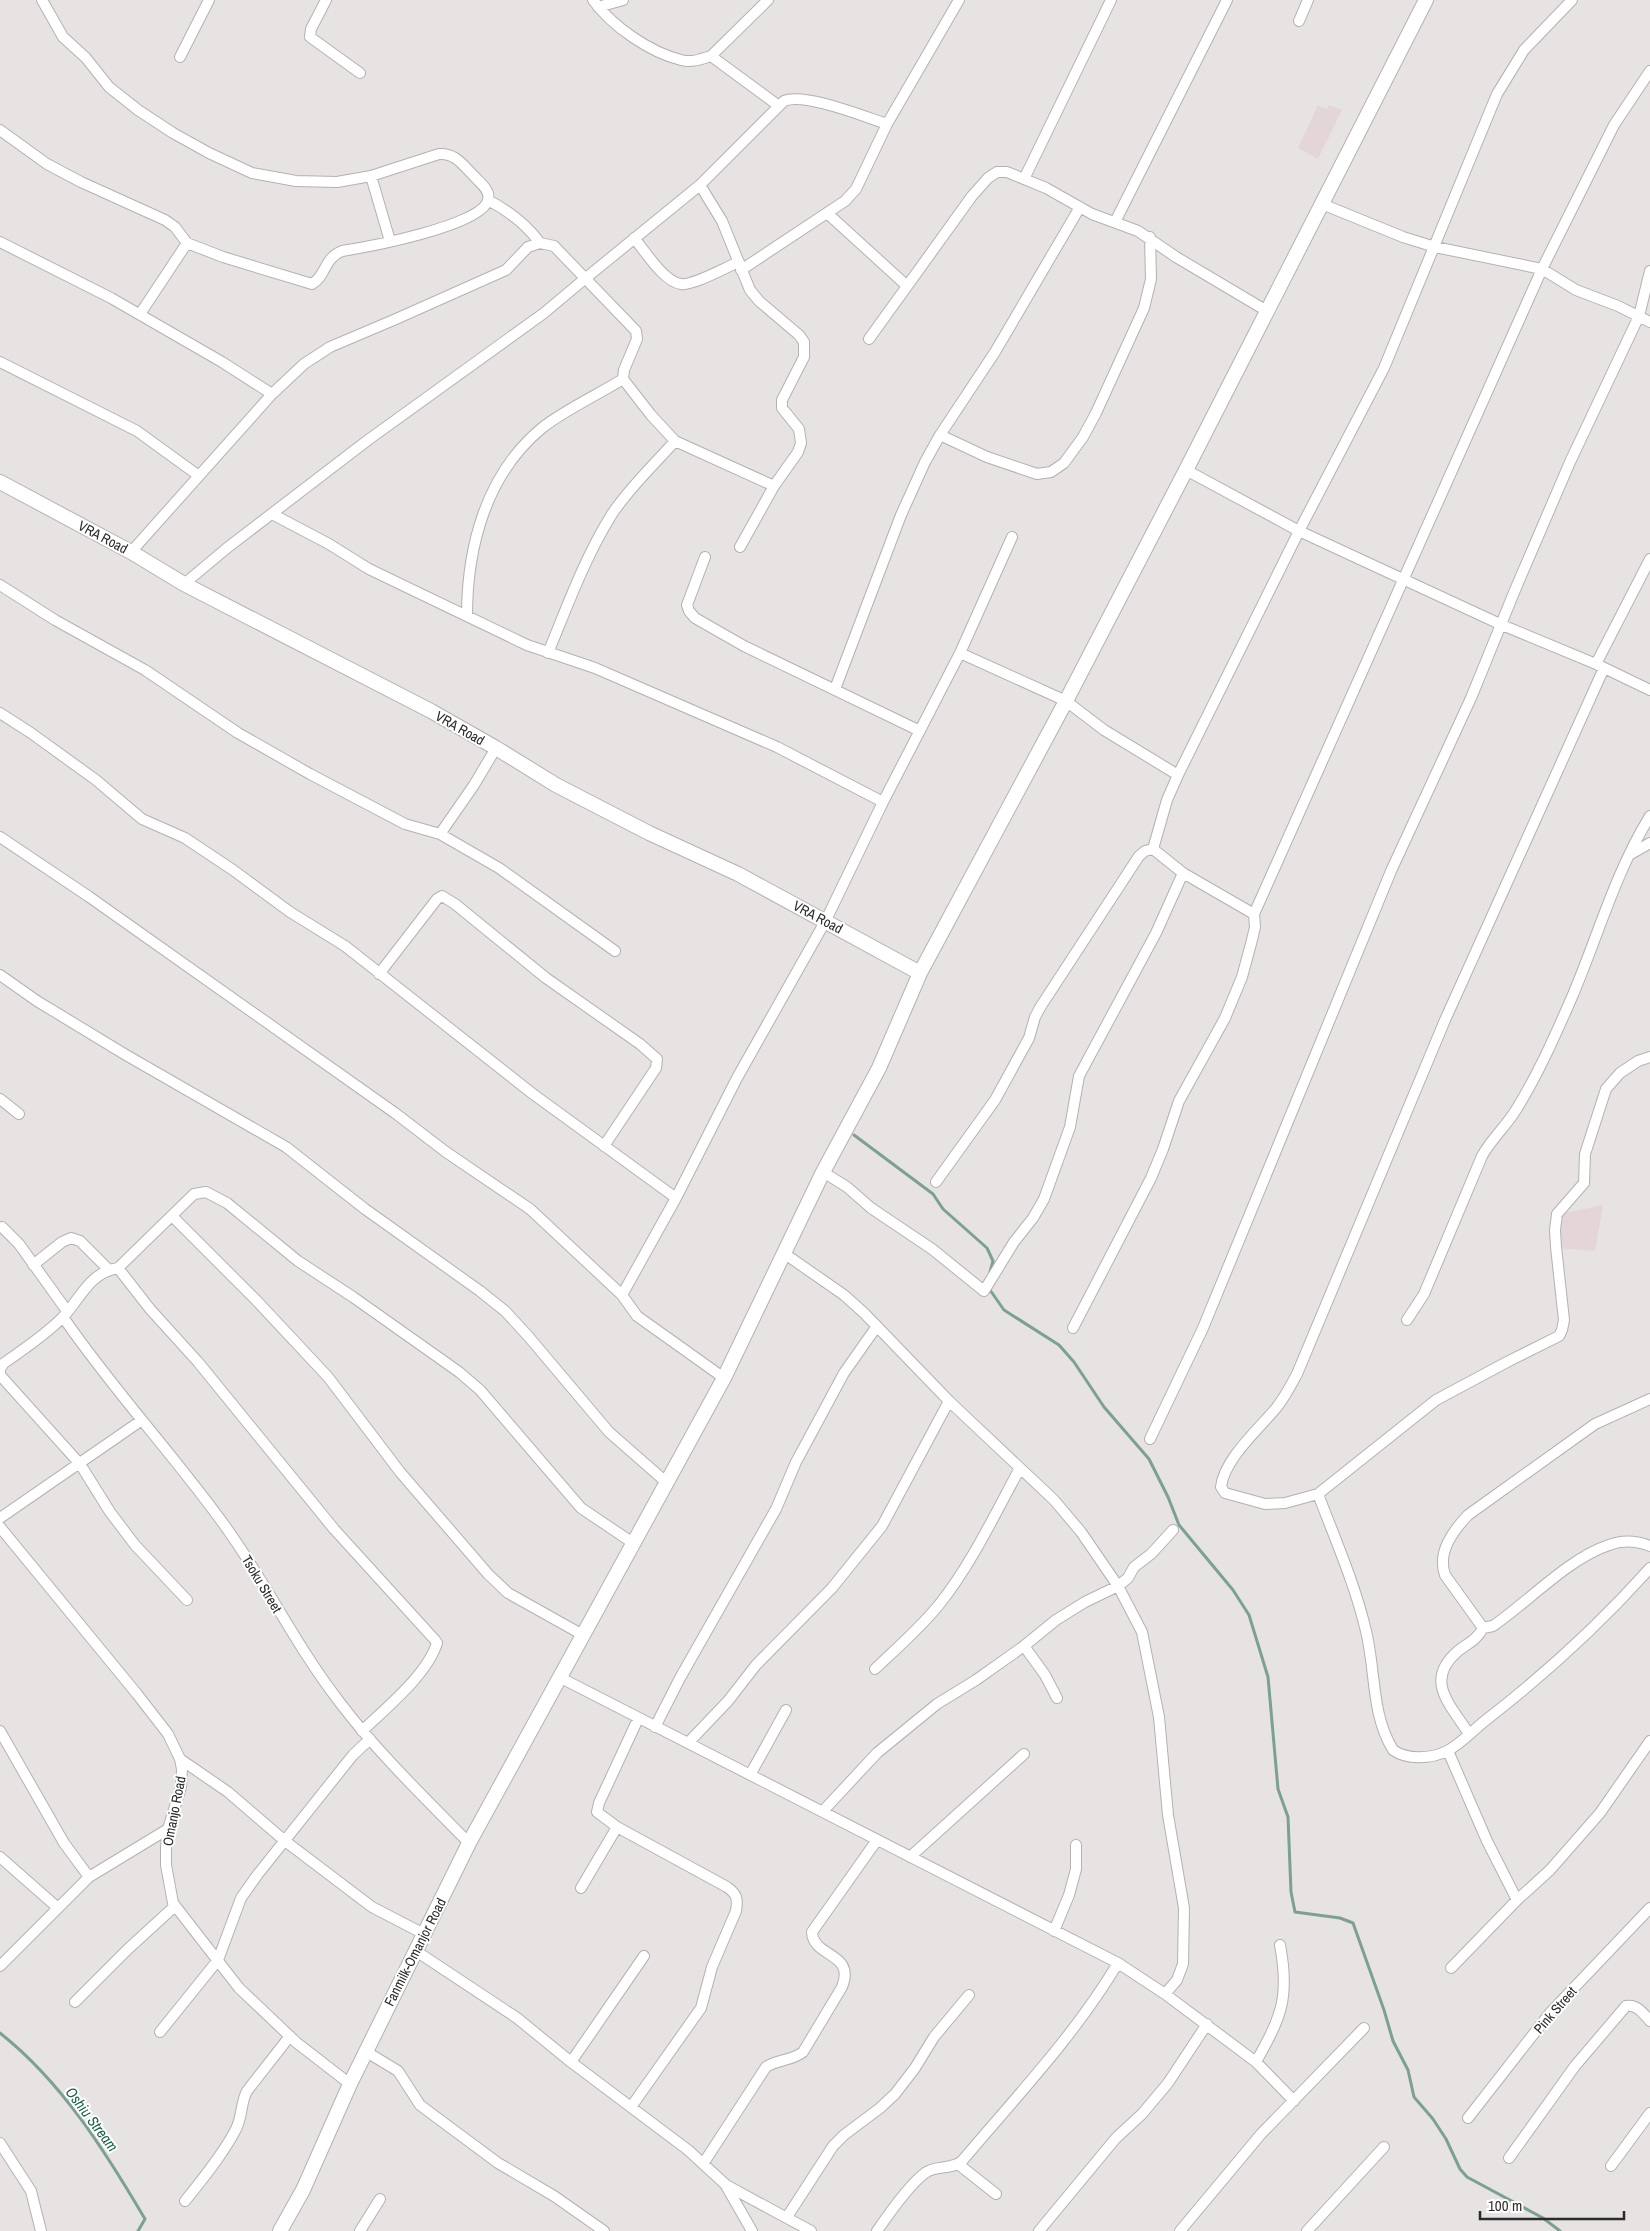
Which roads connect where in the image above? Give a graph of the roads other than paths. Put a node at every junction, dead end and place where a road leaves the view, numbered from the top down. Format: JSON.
{"nodes":[{"id":1,"x":42,"y":0,"type":"edge"},
{"id":2,"x":209,"y":0,"type":"edge"},
{"id":3,"x":326,"y":0,"type":"edge"},
{"id":4,"x":624,"y":0,"type":"edge"},
{"id":5,"x":768,"y":0,"type":"edge"},
{"id":6,"x":959,"y":0,"type":"edge"},
{"id":7,"x":1111,"y":0,"type":"edge"},
{"id":8,"x":1227,"y":0,"type":"edge"},
{"id":9,"x":1308,"y":0,"type":"edge"},
{"id":10,"x":1426,"y":0,"type":"edge"},
{"id":11,"x":1572,"y":0,"type":"edge"},
{"id":12,"x":595,"y":4,"type":"edge"},
{"id":13,"x":1300,"y":21,"type":"dead end"},
{"id":14,"x":711,"y":56,"type":"junction"},
{"id":15,"x":180,"y":58,"type":"dead end"},
{"id":16,"x":1650,"y":71,"type":"edge"},
{"id":17,"x":360,"y":73,"type":"dead end"},
{"id":18,"x":779,"y":106,"type":"junction"},
{"id":19,"x":887,"y":124,"type":"junction"},
{"id":20,"x":0,"y":130,"type":"edge"},
{"id":21,"x":371,"y":176,"type":"junction"},
{"id":22,"x":1024,"y":179,"type":"junction"},
{"id":23,"x":700,"y":185,"type":"junction"},
{"id":24,"x":488,"y":200,"type":"junction"},
{"id":25,"x":1322,"y":204,"type":"junction"},
{"id":26,"x":1080,"y":207,"type":"junction"},
{"id":27,"x":827,"y":213,"type":"junction"},
{"id":28,"x":1115,"y":222,"type":"junction"},
{"id":29,"x":1150,"y":237,"type":"junction"},
{"id":30,"x":634,"y":238,"type":"junction"},
{"id":31,"x":390,"y":241,"type":"junction"},
{"id":32,"x":0,"y":242,"type":"edge"},
{"id":33,"x":187,"y":243,"type":"junction"},
{"id":34,"x":540,"y":243,"type":"junction"},
{"id":35,"x":1435,"y":247,"type":"junction"},
{"id":36,"x":740,"y":266,"type":"junction"},
{"id":37,"x":1542,"y":269,"type":"junction"},
{"id":38,"x":1650,"y":271,"type":"edge"},
{"id":39,"x":585,"y":279,"type":"junction"},
{"id":40,"x":906,"y":285,"type":"junction"},
{"id":41,"x":1266,"y":311,"type":"junction"},
{"id":42,"x":140,"y":314,"type":"junction"},
{"id":43,"x":1639,"y":316,"type":"junction"},
{"id":44,"x":1650,"y":322,"type":"edge"},
{"id":45,"x":869,"y":339,"type":"dead end"},
{"id":46,"x":0,"y":362,"type":"edge"},
{"id":47,"x":623,"y":380,"type":"junction"},
{"id":48,"x":272,"y":394,"type":"junction"},
{"id":49,"x":940,"y":435,"type":"junction"},
{"id":50,"x":675,"y":442,"type":"junction"},
{"id":51,"x":1186,"y":470,"type":"junction"},
{"id":52,"x":200,"y":476,"type":"junction"},
{"id":53,"x":0,"y":482,"type":"edge"},
{"id":54,"x":774,"y":486,"type":"junction"},
{"id":55,"x":272,"y":514,"type":"junction"},
{"id":56,"x":1300,"y":530,"type":"junction"},
{"id":57,"x":1012,"y":537,"type":"dead end"},
{"id":58,"x":740,"y":548,"type":"dead end"},
{"id":59,"x":131,"y":552,"type":"junction"},
{"id":60,"x":705,"y":557,"type":"dead end"},
{"id":61,"x":1650,"y":559,"type":"edge"},
{"id":62,"x":1402,"y":579,"type":"junction"},
{"id":63,"x":184,"y":584,"type":"junction"},
{"id":64,"x":0,"y":585,"type":"edge"},
{"id":65,"x":468,"y":616,"type":"junction"},
{"id":66,"x":1502,"y":625,"type":"junction"},
{"id":67,"x":548,"y":653,"type":"junction"},
{"id":68,"x":960,"y":653,"type":"junction"},
{"id":69,"x":1600,"y":666,"type":"junction"},
{"id":70,"x":835,"y":689,"type":"junction"},
{"id":71,"x":1650,"y":690,"type":"edge"},
{"id":72,"x":1066,"y":701,"type":"junction"},
{"id":73,"x":0,"y":713,"type":"edge"},
{"id":74,"x":920,"y":732,"type":"junction"},
{"id":75,"x":496,"y":748,"type":"junction"},
{"id":76,"x":1178,"y":775,"type":"junction"},
{"id":77,"x":883,"y":802,"type":"junction"},
{"id":78,"x":1650,"y":816,"type":"edge"},
{"id":79,"x":440,"y":834,"type":"junction"},
{"id":80,"x":0,"y":837,"type":"edge"},
{"id":81,"x":1650,"y":843,"type":"edge"},
{"id":82,"x":1153,"y":850,"type":"junction"},
{"id":83,"x":1627,"y":856,"type":"junction"},
{"id":84,"x":1183,"y":873,"type":"junction"},
{"id":85,"x":1254,"y":914,"type":"junction"},
{"id":86,"x":826,"y":920,"type":"junction"},
{"id":87,"x":615,"y":951,"type":"dead end"},
{"id":88,"x":920,"y":973,"type":"junction"},
{"id":89,"x":0,"y":974,"type":"edge"},
{"id":90,"x":379,"y":974,"type":"junction"},
{"id":91,"x":1650,"y":1057,"type":"edge"},
{"id":92,"x":0,"y":1099,"type":"edge"},
{"id":93,"x":19,"y":1114,"type":"dead end"},
{"id":94,"x":604,"y":1146,"type":"junction"},
{"id":95,"x":824,"y":1172,"type":"junction"},
{"id":96,"x":936,"y":1182,"type":"dead end"},
{"id":97,"x":676,"y":1198,"type":"junction"},
{"id":98,"x":172,"y":1216,"type":"junction"},
{"id":99,"x":2,"y":1227,"type":"dead end"},
{"id":100,"x":785,"y":1254,"type":"junction"},
{"id":101,"x":33,"y":1265,"type":"junction"},
{"id":102,"x":114,"y":1269,"type":"junction"},
{"id":103,"x":622,"y":1295,"type":"junction"},
{"id":104,"x":65,"y":1314,"type":"junction"},
{"id":105,"x":1407,"y":1320,"type":"dead end"},
{"id":106,"x":877,"y":1326,"type":"junction"},
{"id":107,"x":1074,"y":1328,"type":"dead end"},
{"id":108,"x":0,"y":1370,"type":"edge"},
{"id":109,"x":724,"y":1378,"type":"junction"},
{"id":110,"x":1650,"y":1399,"type":"edge"},
{"id":111,"x":949,"y":1401,"type":"junction"},
{"id":112,"x":142,"y":1420,"type":"junction"},
{"id":113,"x":1150,"y":1439,"type":"dead end"},
{"id":114,"x":80,"y":1464,"type":"junction"},
{"id":115,"x":1020,"y":1468,"type":"junction"},
{"id":116,"x":666,"y":1482,"type":"junction"},
{"id":117,"x":1318,"y":1494,"type":"junction"},
{"id":118,"x":0,"y":1518,"type":"edge"},
{"id":119,"x":0,"y":1527,"type":"edge"},
{"id":120,"x":1173,"y":1530,"type":"dead end"},
{"id":121,"x":633,"y":1543,"type":"junction"},
{"id":122,"x":1650,"y":1546,"type":"edge"},
{"id":123,"x":1650,"y":1568,"type":"edge"},
{"id":124,"x":1118,"y":1586,"type":"junction"},
{"id":125,"x":186,"y":1600,"type":"dead end"},
{"id":126,"x":1483,"y":1628,"type":"junction"},
{"id":127,"x":583,"y":1635,"type":"junction"},
{"id":128,"x":1024,"y":1646,"type":"junction"},
{"id":129,"x":876,"y":1669,"type":"dead end"},
{"id":130,"x":559,"y":1678,"type":"junction"},
{"id":131,"x":1057,"y":1698,"type":"dead end"},
{"id":132,"x":786,"y":1710,"type":"dead end"},
{"id":133,"x":638,"y":1719,"type":"junction"},
{"id":134,"x":655,"y":1727,"type":"junction"},
{"id":135,"x":0,"y":1731,"type":"edge"},
{"id":136,"x":1469,"y":1734,"type":"junction"},
{"id":137,"x":366,"y":1735,"type":"junction"},
{"id":138,"x":1650,"y":1741,"type":"edge"},
{"id":139,"x":688,"y":1743,"type":"junction"},
{"id":140,"x":1448,"y":1751,"type":"junction"},
{"id":141,"x":1024,"y":1754,"type":"dead end"},
{"id":142,"x":180,"y":1759,"type":"junction"},
{"id":143,"x":750,"y":1775,"type":"junction"},
{"id":144,"x":822,"y":1811,"type":"junction"},
{"id":145,"x":617,"y":1827,"type":"junction"},
{"id":146,"x":168,"y":1829,"type":"junction"},
{"id":147,"x":877,"y":1840,"type":"junction"},
{"id":148,"x":285,"y":1841,"type":"junction"},
{"id":149,"x":469,"y":1843,"type":"junction"},
{"id":150,"x":1076,"y":1845,"type":"dead end"},
{"id":151,"x":0,"y":1857,"type":"edge"},
{"id":152,"x":910,"y":1857,"type":"junction"},
{"id":153,"x":89,"y":1877,"type":"junction"},
{"id":154,"x":581,"y":1888,"type":"dead end"},
{"id":155,"x":1516,"y":1900,"type":"junction"},
{"id":156,"x":175,"y":1906,"type":"junction"},
{"id":157,"x":58,"y":1908,"type":"junction"},
{"id":158,"x":1650,"y":1908,"type":"edge"},
{"id":159,"x":1054,"y":1931,"type":"junction"},
{"id":160,"x":424,"y":1934,"type":"junction"},
{"id":161,"x":1280,"y":1945,"type":"dead end"},
{"id":162,"x":416,"y":1951,"type":"junction"},
{"id":163,"x":644,"y":1956,"type":"dead end"},
{"id":164,"x":218,"y":1960,"type":"junction"},
{"id":165,"x":1118,"y":1963,"type":"junction"},
{"id":166,"x":0,"y":1966,"type":"edge"},
{"id":167,"x":1451,"y":1968,"type":"dead end"},
{"id":168,"x":1166,"y":1994,"type":"junction"},
{"id":169,"x":969,"y":1995,"type":"dead end"},
{"id":170,"x":75,"y":2002,"type":"dead end"},
{"id":171,"x":1650,"y":2020,"type":"edge"},
{"id":172,"x":1207,"y":2024,"type":"junction"},
{"id":173,"x":1364,"y":2028,"type":"dead end"},
{"id":174,"x":160,"y":2032,"type":"dead end"},
{"id":175,"x":290,"y":2036,"type":"junction"},
{"id":176,"x":365,"y":2051,"type":"junction"},
{"id":177,"x":571,"y":2062,"type":"junction"},
{"id":178,"x":1256,"y":2062,"type":"junction"},
{"id":179,"x":350,"y":2084,"type":"junction"},
{"id":180,"x":1294,"y":2100,"type":"junction"},
{"id":181,"x":631,"y":2107,"type":"junction"},
{"id":182,"x":1650,"y":2114,"type":"edge"},
{"id":183,"x":1468,"y":2118,"type":"dead end"},
{"id":184,"x":0,"y":2143,"type":"edge"},
{"id":185,"x":1384,"y":2147,"type":"dead end"},
{"id":186,"x":3,"y":2154,"type":"edge"},
{"id":187,"x":1510,"y":2158,"type":"dead end"},
{"id":188,"x":703,"y":2164,"type":"junction"},
{"id":189,"x":958,"y":2164,"type":"junction"},
{"id":190,"x":1611,"y":2166,"type":"dead end"},
{"id":191,"x":725,"y":2184,"type":"junction"},
{"id":192,"x":996,"y":2194,"type":"dead end"},
{"id":193,"x":380,"y":2199,"type":"dead end"},
{"id":194,"x":185,"y":2201,"type":"dead end"},
{"id":195,"x":787,"y":2217,"type":"junction"},
{"id":196,"x":41,"y":2231,"type":"edge"},
{"id":197,"x":280,"y":2231,"type":"edge"},
{"id":198,"x":360,"y":2231,"type":"edge"},
{"id":199,"x":604,"y":2231,"type":"edge"},
{"id":200,"x":752,"y":2231,"type":"edge"},
{"id":201,"x":811,"y":2231,"type":"edge"},
{"id":202,"x":878,"y":2231,"type":"edge"},
{"id":203,"x":1039,"y":2231,"type":"edge"},
{"id":204,"x":1180,"y":2231,"type":"edge"},
{"id":205,"x":1307,"y":2231,"type":"edge"}],
"edges":[{"from":1,"to":21,"type":"street"},
{"from":2,"to":15,"type":"street"},
{"from":3,"to":17,"type":"street"},
{"from":4,"to":12,"type":"street"},
{"from":5,"to":14,"type":"street"},
{"from":6,"to":19,"type":"street"},
{"from":7,"to":22,"type":"street"},
{"from":8,"to":28,"type":"street"},
{"from":9,"to":13,"type":"street"},
{"from":10,"to":25,"type":"street","name":"Fanmilk-Omanjor Road"},
{"from":11,"to":35,"type":"street"},
{"from":12,"to":14,"type":"street"},
{"from":14,"to":18,"type":"street"},
{"from":16,"to":37,"type":"street"},
{"from":18,"to":19,"type":"street"},
{"from":18,"to":23,"type":"street"},
{"from":19,"to":27,"type":"street"},
{"from":20,"to":33,"type":"street"},
{"from":21,"to":24,"type":"street"},
{"from":21,"to":31,"type":"street"},
{"from":22,"to":26,"type":"street"},
{"from":22,"to":40,"type":"street"},
{"from":23,"to":30,"type":"street"},
{"from":23,"to":36,"type":"street"},
{"from":24,"to":31,"type":"street"},
{"from":24,"to":34,"type":"street"},
{"from":25,"to":35,"type":"street"},
{"from":25,"to":41,"type":"street","name":"Fanmilk-Omanjor Road"},
{"from":26,"to":28,"type":"street"},
{"from":26,"to":49,"type":"street"},
{"from":27,"to":36,"type":"street"},
{"from":27,"to":40,"type":"street"},
{"from":28,"to":29,"type":"street"},
{"from":29,"to":41,"type":"street"},
{"from":29,"to":49,"type":"street"},
{"from":30,"to":36,"type":"street"},
{"from":30,"to":39,"type":"street"},
{"from":31,"to":33,"type":"street"},
{"from":32,"to":42,"type":"street"},
{"from":33,"to":42,"type":"street"},
{"from":34,"to":39,"type":"street"},
{"from":34,"to":48,"type":"street"},
{"from":35,"to":37,"type":"street"},
{"from":35,"to":56,"type":"street"},
{"from":36,"to":54,"type":"street"},
{"from":37,"to":43,"type":"street"},
{"from":37,"to":62,"type":"street"},
{"from":38,"to":43,"type":"street"},
{"from":39,"to":47,"type":"street"},
{"from":39,"to":55,"type":"street"},
{"from":40,"to":45,"type":"street"},
{"from":41,"to":51,"type":"street","name":"Fanmilk-Omanjor Road"},
{"from":42,"to":48,"type":"street"},
{"from":43,"to":44,"type":"street"},
{"from":43,"to":66,"type":"street"},
{"from":46,"to":52,"type":"street"},
{"from":47,"to":50,"type":"street"},
{"from":47,"to":65,"type":"street"},
{"from":48,"to":52,"type":"street"},
{"from":49,"to":70,"type":"street"},
{"from":50,"to":54,"type":"street"},
{"from":50,"to":67,"type":"street"},
{"from":51,"to":56,"type":"street"},
{"from":51,"to":72,"type":"street","name":"Fanmilk-Omanjor Road"},
{"from":52,"to":59,"type":"street"},
{"from":53,"to":59,"type":"street","name":"VRA Road"},
{"from":54,"to":58,"type":"street"},
{"from":55,"to":63,"type":"street"},
{"from":55,"to":65,"type":"street"},
{"from":56,"to":62,"type":"street"},
{"from":56,"to":76,"type":"street"},
{"from":57,"to":68,"type":"street"},
{"from":59,"to":63,"type":"street","name":"VRA Road"},
{"from":60,"to":70,"type":"street"},
{"from":61,"to":69,"type":"street"},
{"from":62,"to":66,"type":"street"},
{"from":62,"to":85,"type":"street"},
{"from":63,"to":75,"type":"street","name":"VRA Road"},
{"from":64,"to":79,"type":"street"},
{"from":65,"to":67,"type":"street"},
{"from":66,"to":69,"type":"street"},
{"from":66,"to":113,"type":"street"},
{"from":67,"to":77,"type":"street"},
{"from":68,"to":72,"type":"street"},
{"from":68,"to":74,"type":"street"},
{"from":69,"to":71,"type":"street"},
{"from":69,"to":117,"type":"street"},
{"from":70,"to":74,"type":"street"},
{"from":72,"to":76,"type":"street"},
{"from":72,"to":88,"type":"street","name":"Fanmilk-Omanjor Road"},
{"from":73,"to":90,"type":"street"},
{"from":74,"to":77,"type":"street"},
{"from":75,"to":79,"type":"street"},
{"from":75,"to":86,"type":"street","name":"VRA Road"},
{"from":76,"to":82,"type":"street"},
{"from":77,"to":86,"type":"street"},
{"from":78,"to":83,"type":"street"},
{"from":79,"to":87,"type":"street"},
{"from":80,"to":103,"type":"street"},
{"from":81,"to":83,"type":"street"},
{"from":82,"to":84,"type":"street"},
{"from":82,"to":96,"type":"street"},
{"from":83,"to":105,"type":"street"},
{"from":84,"to":85,"type":"street"},
{"from":84,"to":95,"type":"street"},
{"from":85,"to":107,"type":"street"},
{"from":86,"to":88,"type":"street","name":"VRA Road"},
{"from":86,"to":97,"type":"street"},
{"from":88,"to":95,"type":"street","name":"Fanmilk-Omanjor Road"},
{"from":89,"to":116,"type":"street"},
{"from":90,"to":94,"type":"street"},
{"from":90,"to":94,"type":"street"},
{"from":91,"to":117,"type":"street"},
{"from":92,"to":93,"type":"street"},
{"from":94,"to":97,"type":"street"},
{"from":95,"to":100,"type":"street","name":"Fanmilk-Omanjor Road"},
{"from":97,"to":103,"type":"street"},
{"from":98,"to":102,"type":"street"},
{"from":98,"to":121,"type":"street"},
{"from":98,"to":127,"type":"street"},
{"from":99,"to":101,"type":"street","name":"Tsoku Street"},
{"from":100,"to":106,"type":"street"},
{"from":100,"to":109,"type":"street","name":"Fanmilk-Omanjor Road"},
{"from":101,"to":102,"type":"street"},
{"from":101,"to":104,"type":"street","name":"Tsoku Street"},
{"from":102,"to":104,"type":"street"},
{"from":102,"to":137,"type":"street"},
{"from":103,"to":109,"type":"street"},
{"from":104,"to":108,"type":"street"},
{"from":104,"to":112,"type":"street","name":"Tsoku Street"},
{"from":106,"to":111,"type":"street"},
{"from":106,"to":134,"type":"street"},
{"from":108,"to":114,"type":"street"},
{"from":109,"to":116,"type":"street","name":"Fanmilk-Omanjor Road"},
{"from":110,"to":126,"type":"street"},
{"from":111,"to":115,"type":"street"},
{"from":111,"to":139,"type":"street"},
{"from":112,"to":114,"type":"street"},
{"from":112,"to":137,"type":"street","name":"Tsoku Street"},
{"from":114,"to":118,"type":"street"},
{"from":114,"to":125,"type":"street"},
{"from":115,"to":124,"type":"street"},
{"from":115,"to":129,"type":"street"},
{"from":116,"to":121,"type":"street","name":"Fanmilk-Omanjor Road"},
{"from":117,"to":140,"type":"street"},
{"from":119,"to":142,"type":"street","name":"Omanjo Road"},
{"from":120,"to":124,"type":"street"},
{"from":121,"to":127,"type":"street","name":"Fanmilk-Omanjor Road"},
{"from":122,"to":126,"type":"street"},
{"from":123,"to":136,"type":"street"},
{"from":124,"to":128,"type":"street"},
{"from":124,"to":168,"type":"street"},
{"from":126,"to":136,"type":"street"},
{"from":127,"to":130,"type":"street","name":"Fanmilk-Omanjor Road"},
{"from":128,"to":131,"type":"street"},
{"from":128,"to":144,"type":"street"},
{"from":130,"to":133,"type":"street"},
{"from":130,"to":149,"type":"street","name":"Fanmilk-Omanjor Road"},
{"from":132,"to":143,"type":"street"},
{"from":133,"to":134,"type":"street"},
{"from":133,"to":145,"type":"street"},
{"from":134,"to":139,"type":"street"},
{"from":135,"to":153,"type":"street"},
{"from":136,"to":140,"type":"street"},
{"from":137,"to":148,"type":"street"},
{"from":137,"to":149,"type":"street","name":"Tsoku Street"},
{"from":138,"to":155,"type":"street"},
{"from":139,"to":143,"type":"street"},
{"from":140,"to":155,"type":"street"},
{"from":141,"to":152,"type":"street"},
{"from":142,"to":146,"type":"street","name":"Omanjo Road"},
{"from":142,"to":148,"type":"street"},
{"from":143,"to":144,"type":"street"},
{"from":144,"to":147,"type":"street"},
{"from":145,"to":154,"type":"street"},
{"from":145,"to":181,"type":"street"},
{"from":146,"to":153,"type":"street"},
{"from":146,"to":156,"type":"street","name":"Omanjo Road"},
{"from":147,"to":152,"type":"street"},
{"from":147,"to":188,"type":"street"},
{"from":148,"to":160,"type":"street"},
{"from":148,"to":164,"type":"street"},
{"from":149,"to":160,"type":"street","name":"Fanmilk-Omanjor Road"},
{"from":150,"to":159,"type":"street"},
{"from":151,"to":157,"type":"street"},
{"from":152,"to":159,"type":"street"},
{"from":153,"to":157,"type":"street"},
{"from":155,"to":167,"type":"street"},
{"from":156,"to":164,"type":"street","name":"Omanjo Road"},
{"from":156,"to":170,"type":"street"},
{"from":157,"to":166,"type":"street"},
{"from":158,"to":183,"type":"street","name":"Pink Street"},
{"from":159,"to":165,"type":"street"},
{"from":160,"to":162,"type":"street","name":"Fanmilk-Omanjor Road"},
{"from":161,"to":178,"type":"street"},
{"from":162,"to":176,"type":"street","name":"Fanmilk-Omanjor Road"},
{"from":162,"to":177,"type":"street"},
{"from":163,"to":177,"type":"street"},
{"from":164,"to":174,"type":"street"},
{"from":164,"to":175,"type":"street","name":"Omanjo Road"},
{"from":165,"to":168,"type":"street"},
{"from":165,"to":189,"type":"street"},
{"from":168,"to":172,"type":"street"},
{"from":169,"to":195,"type":"street"},
{"from":171,"to":187,"type":"street"},
{"from":172,"to":178,"type":"street"},
{"from":172,"to":203,"type":"street"},
{"from":173,"to":180,"type":"street"},
{"from":175,"to":179,"type":"street","name":"Omanjo Road"},
{"from":175,"to":194,"type":"street"},
{"from":176,"to":179,"type":"street","name":"Fanmilk-Omanjor Road"},
{"from":176,"to":199,"type":"street"},
{"from":177,"to":181,"type":"street"},
{"from":178,"to":180,"type":"street"},
{"from":179,"to":197,"type":"street","name":"Fanmilk-Omanjor Road"},
{"from":180,"to":204,"type":"street"},
{"from":181,"to":188,"type":"street"},
{"from":182,"to":190,"type":"street"},
{"from":184,"to":186,"type":"street"},
{"from":185,"to":205,"type":"street"},
{"from":186,"to":196,"type":"street"},
{"from":188,"to":191,"type":"street"},
{"from":189,"to":192,"type":"street"},
{"from":189,"to":202,"type":"street"},
{"from":191,"to":195,"type":"street"},
{"from":191,"to":200,"type":"street"},
{"from":193,"to":198,"type":"street"},
{"from":195,"to":201,"type":"street"}]}
